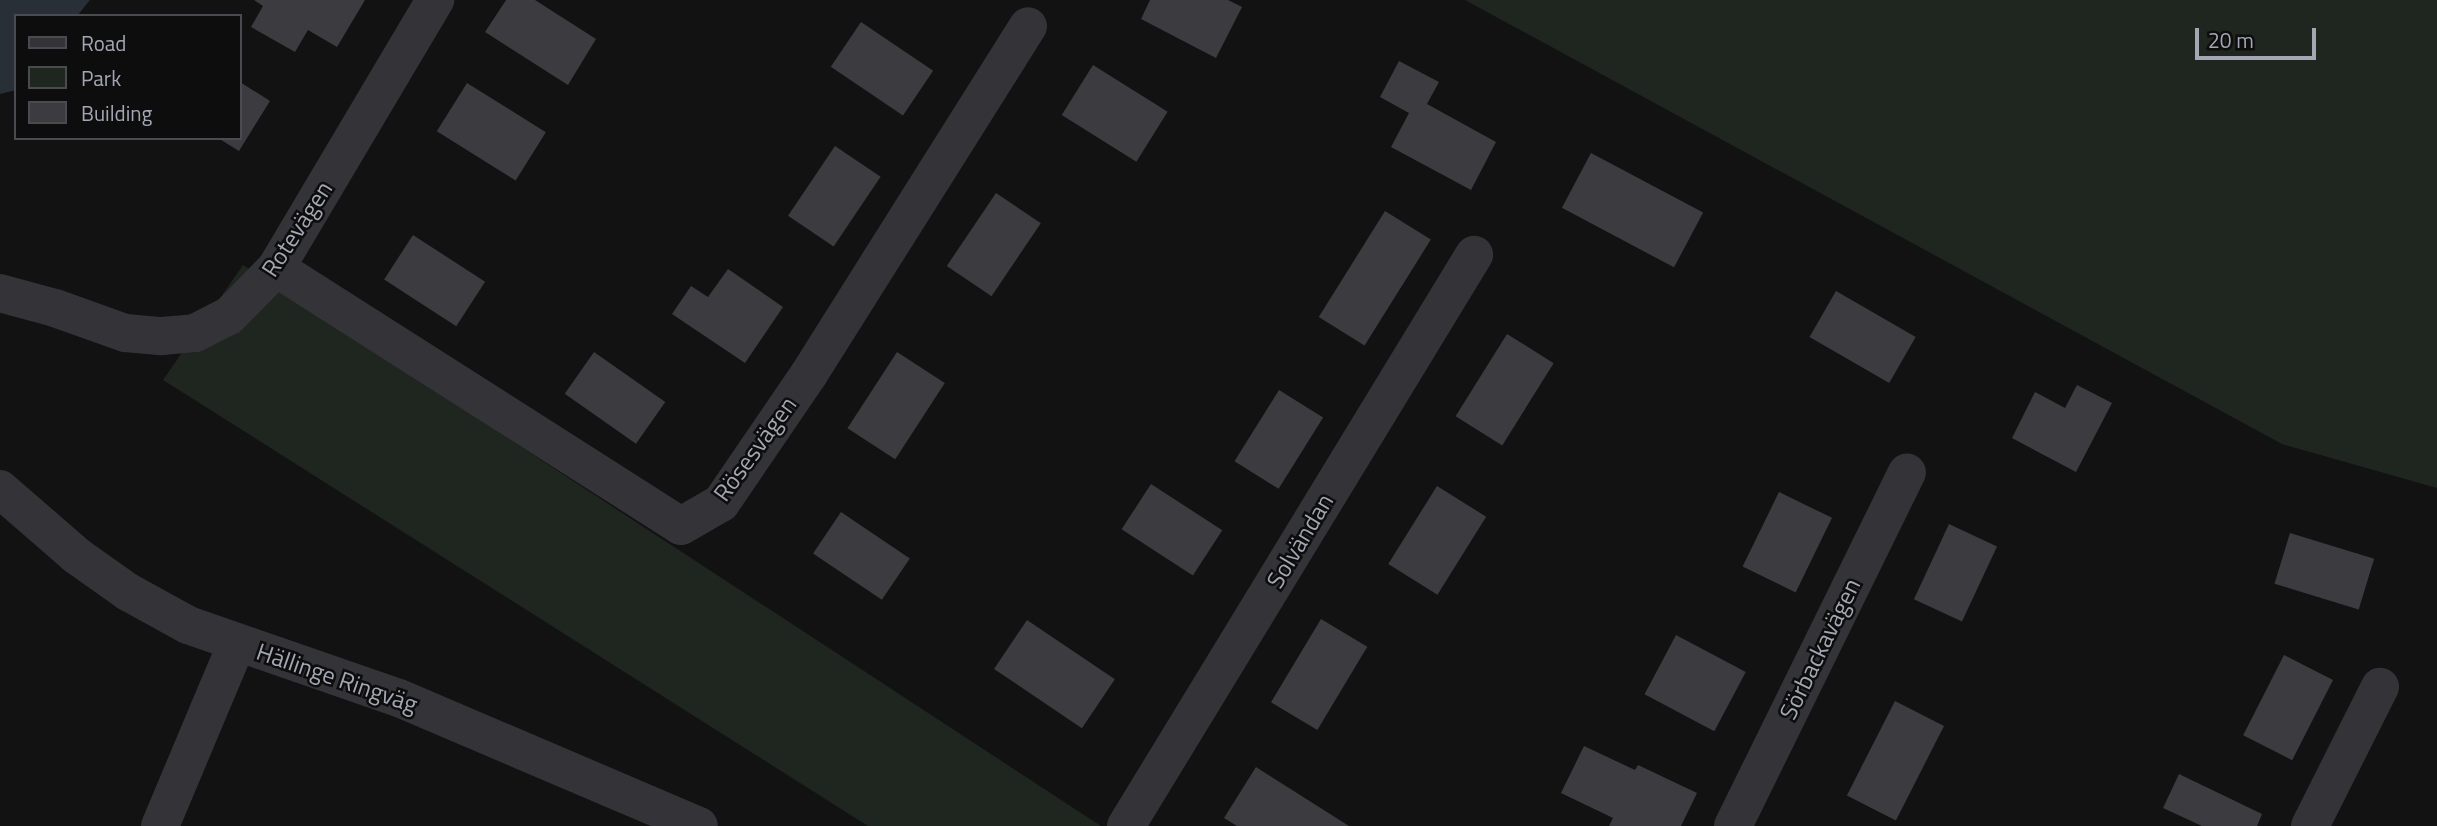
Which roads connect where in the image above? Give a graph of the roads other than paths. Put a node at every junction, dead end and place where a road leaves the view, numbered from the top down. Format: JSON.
{"nodes":[{"id":1,"x":435,"y":0,"type":"edge"},
{"id":2,"x":1028,"y":26,"type":"dead end"},
{"id":3,"x":1474,"y":255,"type":"dead end"},
{"id":4,"x":275,"y":268,"type":"junction"},
{"id":5,"x":0,"y":293,"type":"edge"},
{"id":6,"x":1907,"y":472,"type":"dead end"},
{"id":7,"x":0,"y":489,"type":"edge"},
{"id":8,"x":237,"y":643,"type":"junction"},
{"id":9,"x":2379,"y":687,"type":"dead end"},
{"id":10,"x":1139,"y":821,"type":"edge"},
{"id":11,"x":160,"y":826,"type":"edge"},
{"id":12,"x":699,"y":826,"type":"edge"},
{"id":13,"x":1733,"y":826,"type":"edge"},
{"id":14,"x":2310,"y":826,"type":"edge"}],
"edges":[{"from":1,"to":4,"type":"street","name":"Rotevägen"},
{"from":2,"to":4,"type":"street","name":"Rösesvägen"},
{"from":3,"to":10,"type":"street","name":"Solvändan"},
{"from":4,"to":5,"type":"street","name":"Rotevägen"},
{"from":6,"to":13,"type":"street","name":"Sörbackavägen"},
{"from":7,"to":8,"type":"street","name":"Hällinge Ringväg"},
{"from":8,"to":11,"type":"street"},
{"from":8,"to":12,"type":"street","name":"Hällinge Ringväg"},
{"from":9,"to":14,"type":"street"}]}
